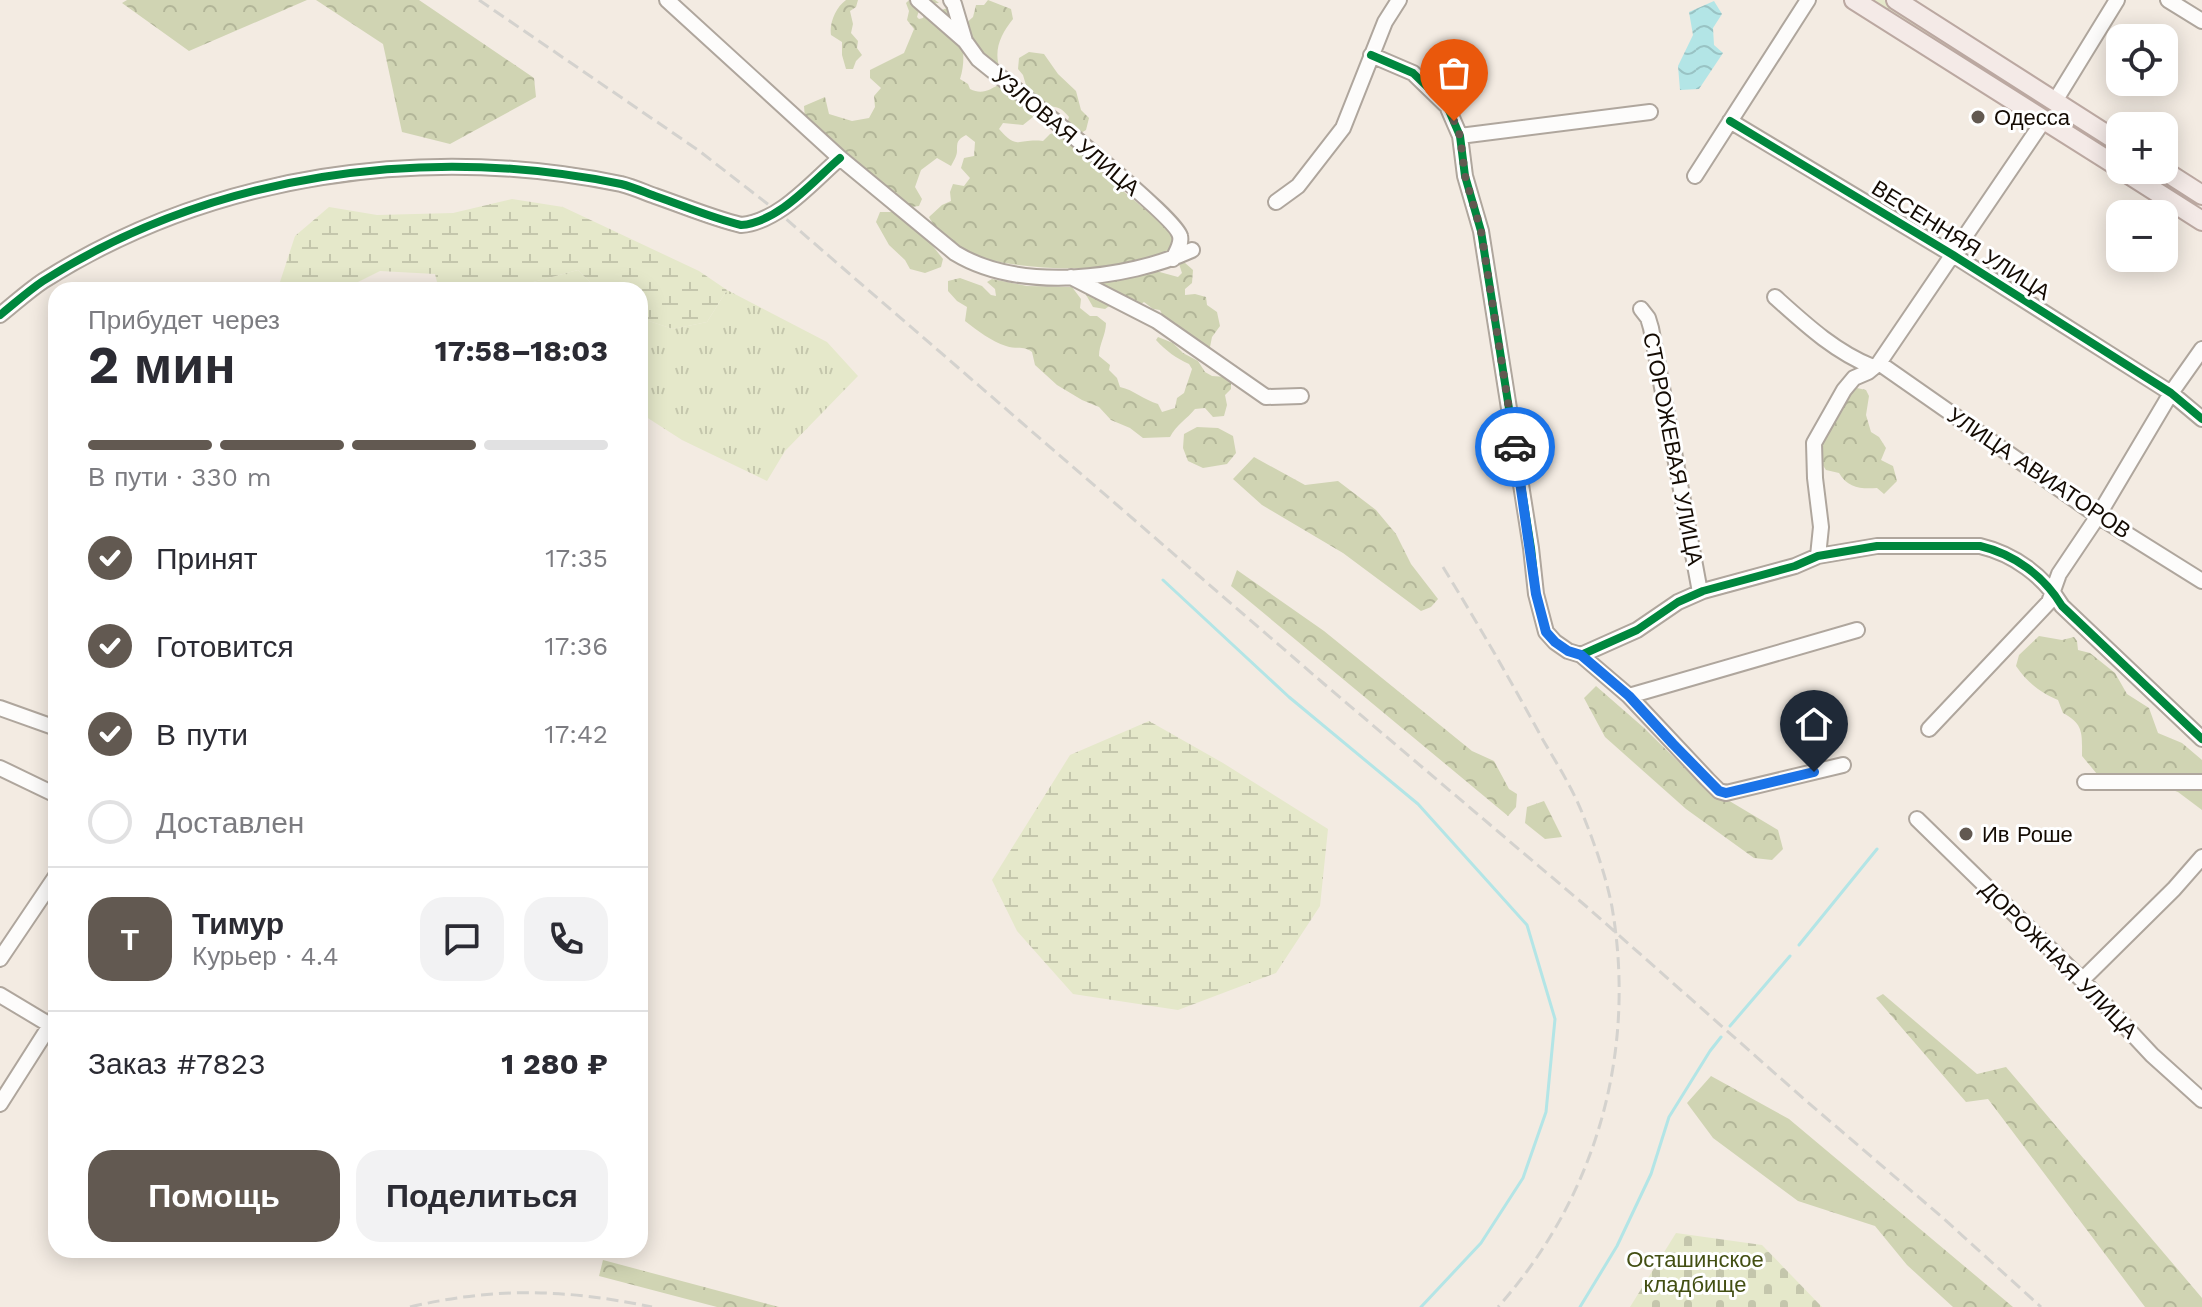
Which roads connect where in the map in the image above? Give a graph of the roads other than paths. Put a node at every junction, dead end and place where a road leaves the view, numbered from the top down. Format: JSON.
{"nodes":[{"id":1,"x":667,"y":0,"type":"edge"},
{"id":2,"x":918,"y":0,"type":"edge"},
{"id":3,"x":951,"y":0,"type":"edge"},
{"id":4,"x":1399,"y":0,"type":"edge"},
{"id":5,"x":1808,"y":0,"type":"edge"},
{"id":6,"x":1854,"y":0,"type":"edge"},
{"id":7,"x":1896,"y":0,"type":"edge"},
{"id":8,"x":2117,"y":0,"type":"edge"},
{"id":9,"x":2168,"y":0,"type":"edge"},
{"id":10,"x":2202,"y":21,"type":"edge"},
{"id":11,"x":965,"y":41,"type":"junction"},
{"id":12,"x":1371,"y":55,"type":"junction"},
{"id":13,"x":2055,"y":101,"type":"junction"},
{"id":14,"x":1650,"y":112,"type":"dead end"},
{"id":15,"x":2044,"y":120,"type":"junction"},
{"id":16,"x":1730,"y":121,"type":"junction"},
{"id":17,"x":2106,"y":134,"type":"edge"},
{"id":18,"x":1460,"y":136,"type":"junction"},
{"id":19,"x":840,"y":158,"type":"junction"},
{"id":20,"x":2106,"y":159,"type":"edge"},
{"id":21,"x":1695,"y":176,"type":"dead end"},
{"id":22,"x":2178,"y":180,"type":"edge"},
{"id":23,"x":2144,"y":184,"type":"edge"},
{"id":24,"x":2202,"y":195,"type":"edge"},
{"id":25,"x":1276,"y":202,"type":"dead end"},
{"id":26,"x":2202,"y":221,"type":"edge"},
{"id":27,"x":1192,"y":250,"type":"dead end"},
{"id":28,"x":1953,"y":255,"type":"junction"},
{"id":29,"x":1173,"y":259,"type":"junction"},
{"id":30,"x":1071,"y":277,"type":"junction"},
{"id":31,"x":1775,"y":297,"type":"dead end"},
{"id":32,"x":1641,"y":309,"type":"dead end"},
{"id":33,"x":0,"y":315,"type":"edge"},
{"id":34,"x":2202,"y":349,"type":"edge"},
{"id":35,"x":1876,"y":365,"type":"junction"},
{"id":36,"x":2171,"y":393,"type":"junction"},
{"id":37,"x":1301,"y":396,"type":"dead end"},
{"id":38,"x":2202,"y":419,"type":"edge"},
{"id":39,"x":2098,"y":516,"type":"junction"},
{"id":40,"x":1818,"y":556,"type":"junction"},
{"id":41,"x":2202,"y":581,"type":"edge"},
{"id":42,"x":1700,"y":592,"type":"junction"},
{"id":43,"x":2053,"y":592,"type":"junction"},
{"id":44,"x":1857,"y":630,"type":"dead end"},
{"id":45,"x":1581,"y":655,"type":"junction"},
{"id":46,"x":1629,"y":696,"type":"junction"},
{"id":47,"x":0,"y":708,"type":"edge"},
{"id":48,"x":48,"y":725,"type":"edge"},
{"id":49,"x":1929,"y":729,"type":"dead end"},
{"id":50,"x":2202,"y":739,"type":"edge"},
{"id":51,"x":1843,"y":765,"type":"dead end"},
{"id":52,"x":0,"y":768,"type":"edge"},
{"id":53,"x":2085,"y":782,"type":"dead end"},
{"id":54,"x":2202,"y":782,"type":"edge"},
{"id":55,"x":48,"y":791,"type":"edge"},
{"id":56,"x":1917,"y":819,"type":"dead end"},
{"id":57,"x":2202,"y":857,"type":"edge"},
{"id":58,"x":48,"y":888,"type":"edge"},
{"id":59,"x":0,"y":927,"type":"edge"},
{"id":60,"x":16,"y":936,"type":"junction"},
{"id":61,"x":0,"y":959,"type":"edge"},
{"id":62,"x":2082,"y":980,"type":"junction"},
{"id":63,"x":0,"y":995,"type":"edge"},
{"id":64,"x":48,"y":1019,"type":"edge"},
{"id":65,"x":48,"y":1029,"type":"edge"},
{"id":66,"x":2,"y":1098,"type":"edge"},
{"id":67,"x":2202,"y":1100,"type":"edge"}],
"edges":[{"from":1,"to":19,"type":"street"},
{"from":2,"to":11,"type":"street"},
{"from":3,"to":11,"type":"street","name":"УЗЛОВАЯ УЛИЦА"},
{"from":4,"to":12,"type":"street"},
{"from":5,"to":16,"type":"street"},
{"from":6,"to":15,"type":"main road"},
{"from":7,"to":13,"type":"main road"},
{"from":8,"to":13,"type":"street"},
{"from":9,"to":10,"type":"street"},
{"from":11,"to":29,"type":"street","name":"УЗЛОВАЯ УЛИЦА"},
{"from":12,"to":18,"type":"street"},
{"from":12,"to":25,"type":"street"},
{"from":13,"to":15,"type":"main road"},
{"from":13,"to":17,"type":"main road"},
{"from":14,"to":18,"type":"street"},
{"from":15,"to":20,"type":"main road"},
{"from":15,"to":28,"type":"street"},
{"from":16,"to":21,"type":"street"},
{"from":16,"to":28,"type":"street","name":"ВЕСЕННЯЯ УЛИЦА"},
{"from":18,"to":45,"type":"street"},
{"from":19,"to":30,"type":"street"},
{"from":19,"to":33,"type":"street"},
{"from":22,"to":24,"type":"main road"},
{"from":23,"to":26,"type":"main road"},
{"from":27,"to":29,"type":"street"},
{"from":28,"to":35,"type":"street"},
{"from":28,"to":36,"type":"street","name":"ВЕСЕННЯЯ УЛИЦА"},
{"from":29,"to":30,"type":"street"},
{"from":30,"to":37,"type":"street"},
{"from":31,"to":35,"type":"street","name":"УЛИЦА АВИАТОРОВ"},
{"from":32,"to":42,"type":"street","name":"СТОРОЖЕВАЯ УЛИЦА"},
{"from":34,"to":36,"type":"street"},
{"from":35,"to":39,"type":"street","name":"УЛИЦА АВИАТОРОВ"},
{"from":35,"to":40,"type":"street"},
{"from":36,"to":38,"type":"street","name":"ВЕСЕННЯЯ УЛИЦА"},
{"from":36,"to":39,"type":"street"},
{"from":39,"to":41,"type":"street","name":"УЛИЦА АВИАТОРОВ"},
{"from":39,"to":43,"type":"street"},
{"from":40,"to":42,"type":"street"},
{"from":40,"to":43,"type":"street"},
{"from":42,"to":45,"type":"street"},
{"from":43,"to":49,"type":"street"},
{"from":43,"to":50,"type":"street"},
{"from":44,"to":46,"type":"street"},
{"from":45,"to":46,"type":"street"},
{"from":46,"to":51,"type":"street"},
{"from":47,"to":48,"type":"street"},
{"from":52,"to":55,"type":"street"},
{"from":53,"to":54,"type":"street"},
{"from":56,"to":62,"type":"street","name":"ДОРОЖНАЯ УЛИЦА"},
{"from":57,"to":62,"type":"street"},
{"from":58,"to":60,"type":"street"},
{"from":59,"to":60,"type":"street"},
{"from":60,"to":61,"type":"street"},
{"from":62,"to":67,"type":"street","name":"ДОРОЖНАЯ УЛИЦА"},
{"from":63,"to":64,"type":"street"},
{"from":65,"to":66,"type":"street"}]}
